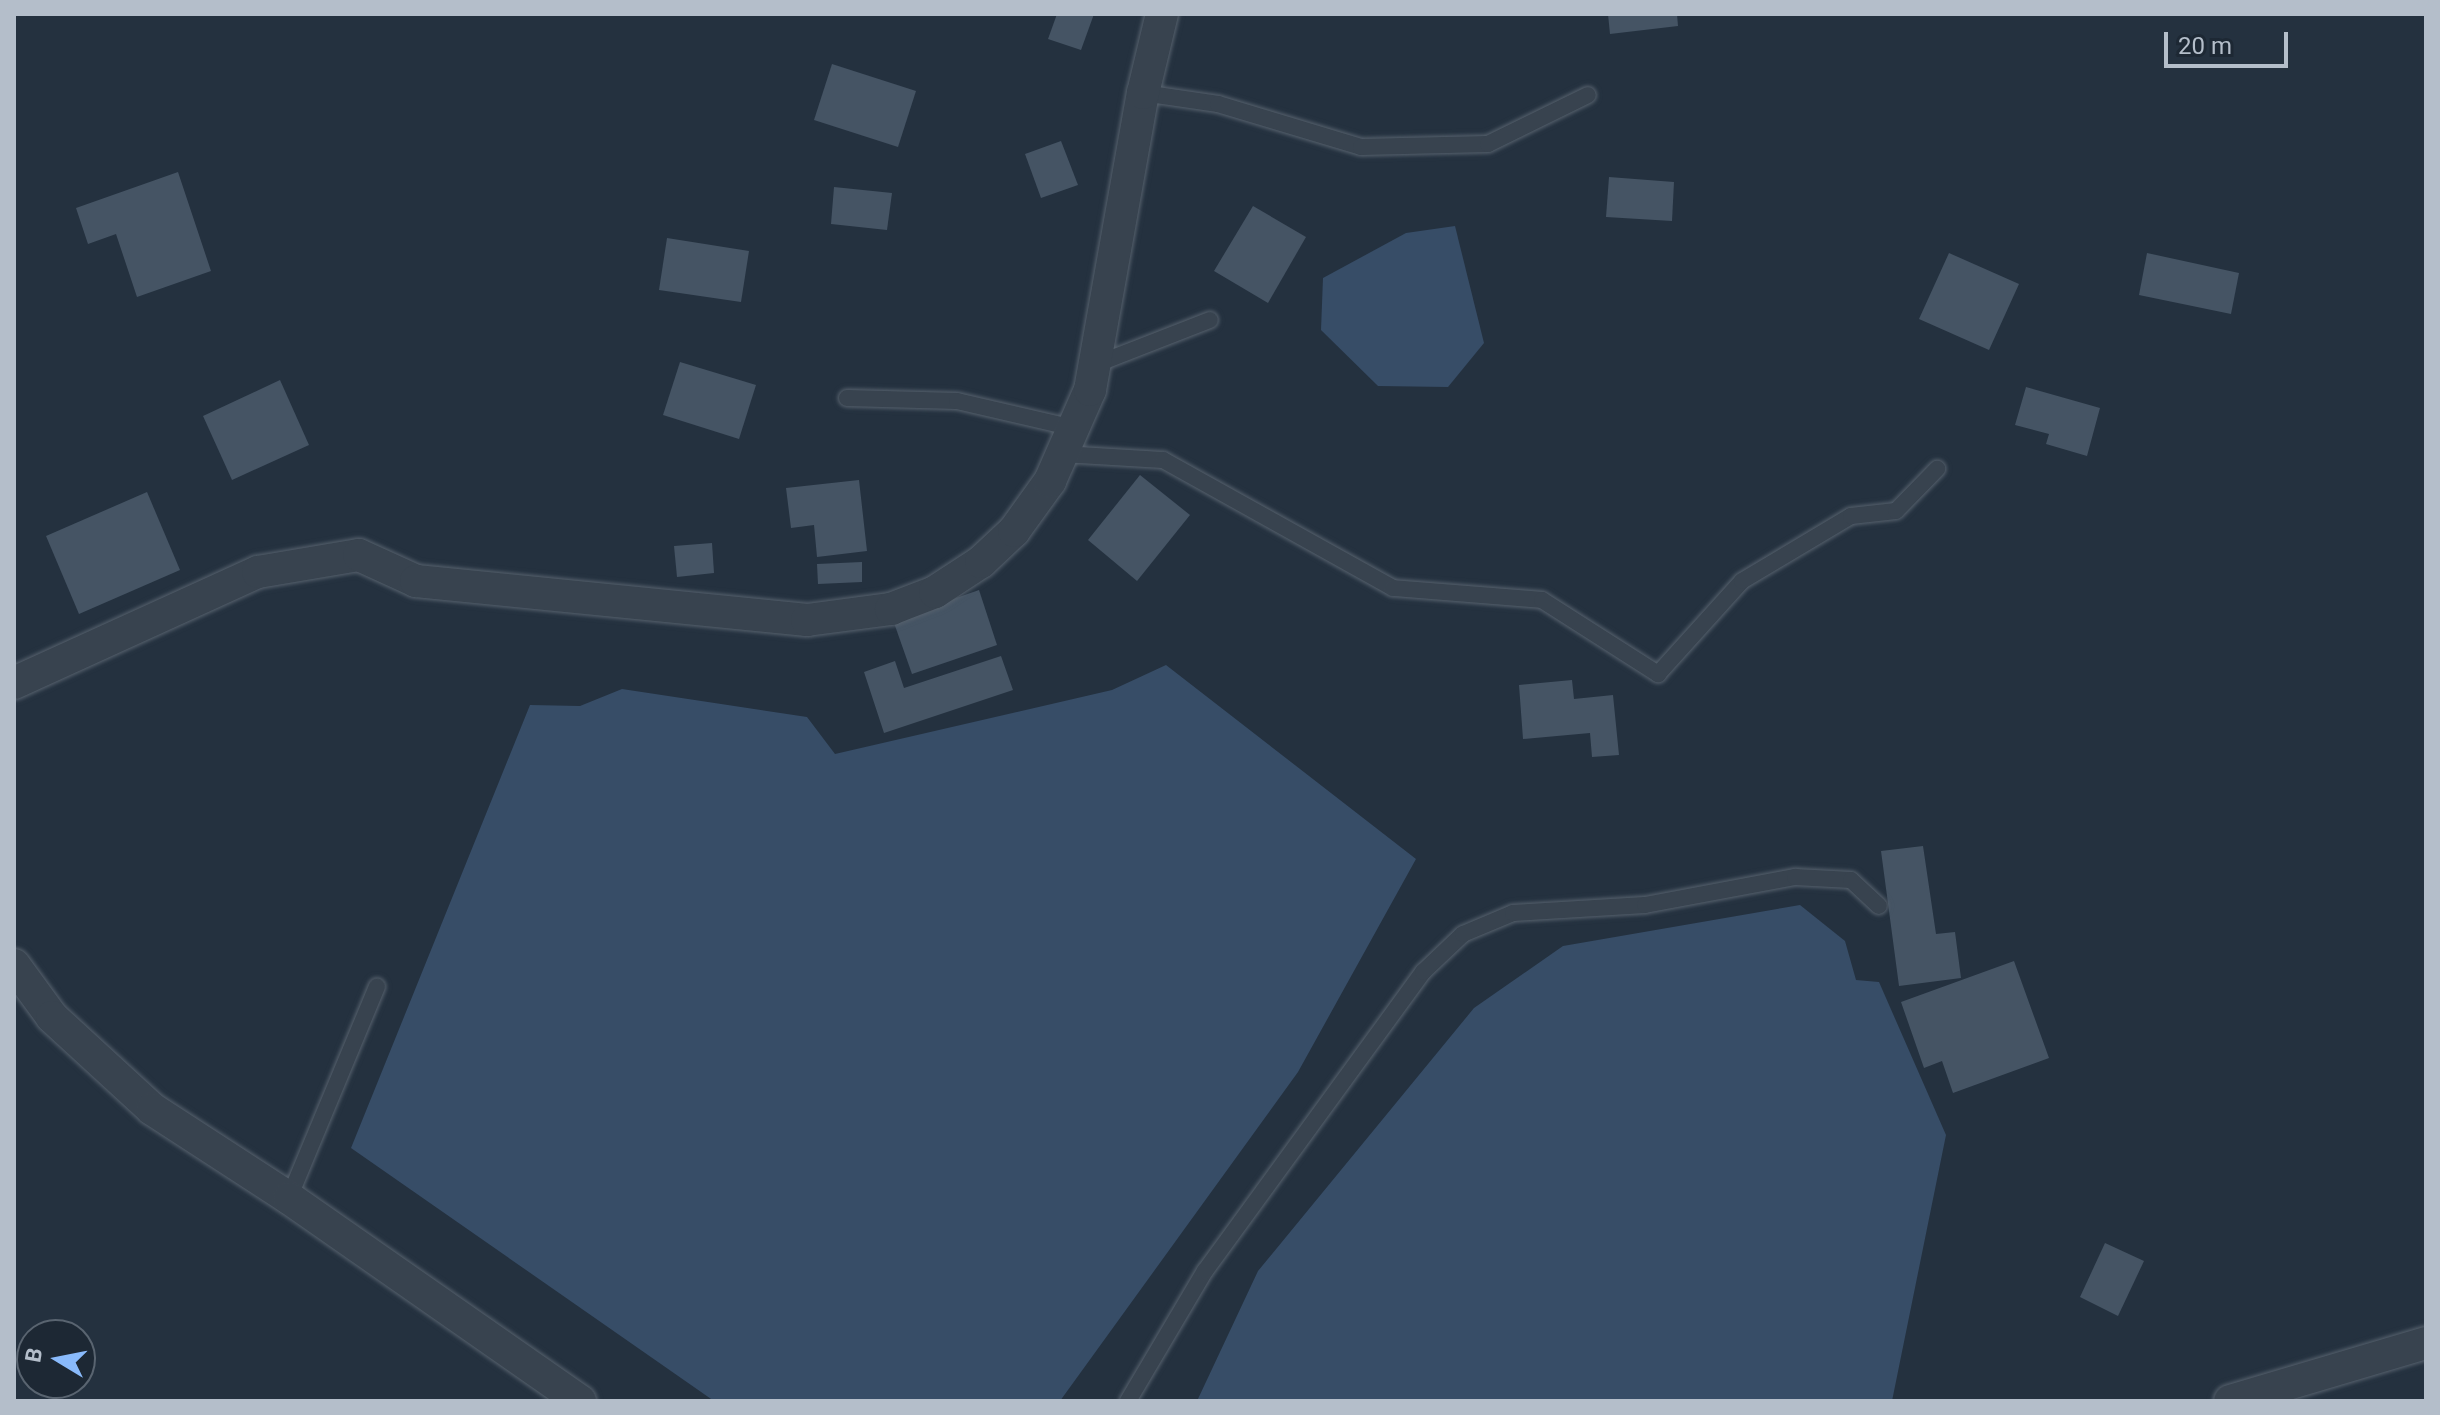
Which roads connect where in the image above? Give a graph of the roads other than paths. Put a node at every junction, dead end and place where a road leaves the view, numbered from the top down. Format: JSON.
{"nodes":[{"id":1,"x":1162,"y":14,"type":"edge"},
{"id":2,"x":1143,"y":93,"type":"junction"},
{"id":3,"x":1588,"y":95,"type":"dead end"},
{"id":4,"x":1210,"y":320,"type":"dead end"},
{"id":5,"x":1097,"y":364,"type":"junction"},
{"id":6,"x":847,"y":398,"type":"dead end"},
{"id":7,"x":1068,"y":441,"type":"junction"},
{"id":8,"x":1937,"y":469,"type":"dead end"},
{"id":9,"x":14,"y":683,"type":"edge"},
{"id":10,"x":1879,"y":906,"type":"dead end"},
{"id":11,"x":14,"y":965,"type":"edge"},
{"id":12,"x":377,"y":987,"type":"dead end"},
{"id":13,"x":289,"y":1198,"type":"junction"},
{"id":14,"x":2426,"y":1343,"type":"edge"},
{"id":15,"x":580,"y":1401,"type":"edge"},
{"id":16,"x":1128,"y":1401,"type":"edge"},
{"id":17,"x":2230,"y":1401,"type":"edge"}],
"edges":[{"from":1,"to":2,"type":"street"},
{"from":2,"to":3,"type":"lane"},
{"from":2,"to":5,"type":"street"},
{"from":4,"to":5,"type":"lane"},
{"from":5,"to":7,"type":"street"},
{"from":6,"to":7,"type":"lane"},
{"from":7,"to":8,"type":"lane"},
{"from":7,"to":9,"type":"street"},
{"from":10,"to":16,"type":"lane"},
{"from":11,"to":13,"type":"street"},
{"from":12,"to":13,"type":"lane"},
{"from":13,"to":15,"type":"street"},
{"from":14,"to":17,"type":"street"}]}
